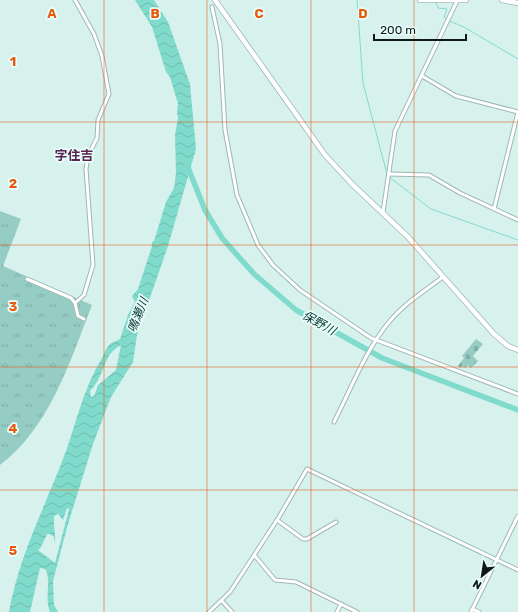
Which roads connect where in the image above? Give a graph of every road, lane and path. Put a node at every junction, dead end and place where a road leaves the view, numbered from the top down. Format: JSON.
{"nodes":[{"id":1,"x":75,"y":0,"type":"edge"},
{"id":2,"x":215,"y":0,"type":"edge"},
{"id":3,"x":420,"y":0,"type":"edge"},
{"id":4,"x":457,"y":0,"type":"edge"},
{"id":5,"x":466,"y":0,"type":"edge"},
{"id":6,"x":502,"y":0,"type":"edge"},
{"id":7,"x":436,"y":1,"type":"edge"},
{"id":8,"x":518,"y":4,"type":"edge"},
{"id":9,"x":212,"y":7,"type":"dead end"},
{"id":10,"x":422,"y":76,"type":"junction"},
{"id":11,"x":389,"y":176,"type":"junction"},
{"id":12,"x":494,"y":209,"type":"junction"},
{"id":13,"x":383,"y":212,"type":"junction"},
{"id":14,"x":518,"y":220,"type":"edge"},
{"id":15,"x":443,"y":277,"type":"junction"},
{"id":16,"x":27,"y":279,"type":"dead end"},
{"id":17,"x":75,"y":304,"type":"junction"},
{"id":18,"x":84,"y":319,"type":"dead end"},
{"id":19,"x":376,"y":340,"type":"junction"},
{"id":20,"x":518,"y":350,"type":"edge"},
{"id":21,"x":518,"y":394,"type":"edge"},
{"id":22,"x":334,"y":422,"type":"dead end"},
{"id":23,"x":518,"y":516,"type":"edge"},
{"id":24,"x":277,"y":520,"type":"junction"},
{"id":25,"x":336,"y":522,"type":"dead end"},
{"id":26,"x":255,"y":556,"type":"junction"},
{"id":27,"x":496,"y":560,"type":"junction"},
{"id":28,"x":518,"y":570,"type":"edge"},
{"id":29,"x":222,"y":601,"type":"junction"},
{"id":30,"x":341,"y":604,"type":"junction"},
{"id":31,"x":471,"y":610,"type":"edge"},
{"id":32,"x":209,"y":612,"type":"edge"},
{"id":33,"x":232,"y":612,"type":"edge"},
{"id":34,"x":337,"y":612,"type":"edge"},
{"id":35,"x":357,"y":612,"type":"edge"},
{"id":36,"x":479,"y":612,"type":"edge"}],
"edges":[{"from":1,"to":17,"type":"street"},
{"from":2,"to":13,"type":"street"},
{"from":3,"to":7,"type":"street"},
{"from":4,"to":5,"type":"street"},
{"from":4,"to":7,"type":"street"},
{"from":4,"to":10,"type":"street"},
{"from":6,"to":8,"type":"street"},
{"from":9,"to":19,"type":"street"},
{"from":10,"to":11,"type":"street"},
{"from":10,"to":12,"type":"street"},
{"from":11,"to":12,"type":"street"},
{"from":11,"to":13,"type":"street"},
{"from":12,"to":14,"type":"street"},
{"from":13,"to":15,"type":"street"},
{"from":15,"to":19,"type":"street"},
{"from":15,"to":20,"type":"street"},
{"from":16,"to":17,"type":"street"},
{"from":17,"to":18,"type":"street"},
{"from":19,"to":21,"type":"street"},
{"from":19,"to":22,"type":"street"},
{"from":23,"to":27,"type":"street"},
{"from":24,"to":25,"type":"street"},
{"from":24,"to":26,"type":"street"},
{"from":24,"to":27,"type":"street"},
{"from":26,"to":29,"type":"street"},
{"from":26,"to":30,"type":"street"},
{"from":27,"to":28,"type":"street"},
{"from":27,"to":31,"type":"street"},
{"from":29,"to":32,"type":"street"},
{"from":29,"to":33,"type":"street"},
{"from":30,"to":34,"type":"street"},
{"from":30,"to":35,"type":"street"},
{"from":31,"to":36,"type":"street"}]}
